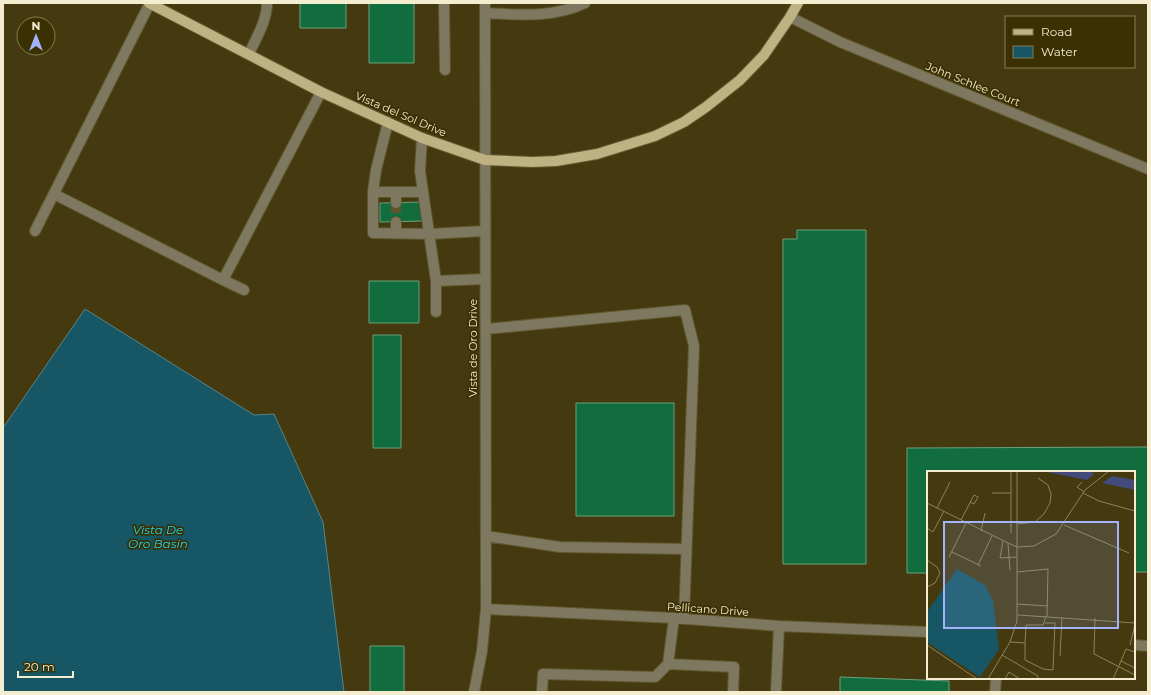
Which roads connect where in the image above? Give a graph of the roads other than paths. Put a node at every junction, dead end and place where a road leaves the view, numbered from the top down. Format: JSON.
{"nodes":[{"id":1,"x":149,"y":3,"type":"edge"},
{"id":2,"x":267,"y":3,"type":"edge"},
{"id":3,"x":444,"y":3,"type":"edge"},
{"id":4,"x":585,"y":3,"type":"edge"},
{"id":5,"x":798,"y":3,"type":"edge"},
{"id":6,"x":485,"y":8,"type":"edge"},
{"id":7,"x":790,"y":18,"type":"junction"},
{"id":8,"x":249,"y":54,"type":"junction"},
{"id":9,"x":445,"y":70,"type":"dead end"},
{"id":10,"x":321,"y":92,"type":"junction"},
{"id":11,"x":388,"y":122,"type":"junction"},
{"id":12,"x":422,"y":138,"type":"junction"},
{"id":13,"x":485,"y":160,"type":"junction"},
{"id":14,"x":1148,"y":169,"type":"edge"},
{"id":15,"x":373,"y":192,"type":"junction"},
{"id":16,"x":396,"y":192,"type":"junction"},
{"id":17,"x":422,"y":192,"type":"junction"},
{"id":18,"x":54,"y":194,"type":"junction"},
{"id":19,"x":396,"y":203,"type":"tunnel mouth"},
{"id":20,"x":396,"y":222,"type":"tunnel mouth"},
{"id":21,"x":35,"y":231,"type":"dead end"},
{"id":22,"x":484,"y":231,"type":"junction"},
{"id":23,"x":396,"y":234,"type":"junction"},
{"id":24,"x":430,"y":234,"type":"junction"},
{"id":25,"x":485,"y":279,"type":"junction"},
{"id":26,"x":223,"y":280,"type":"junction"},
{"id":27,"x":436,"y":281,"type":"junction"},
{"id":28,"x":244,"y":290,"type":"dead end"},
{"id":29,"x":436,"y":312,"type":"dead end"},
{"id":30,"x":486,"y":329,"type":"junction"},
{"id":31,"x":486,"y":536,"type":"junction"},
{"id":32,"x":686,"y":549,"type":"junction"},
{"id":33,"x":486,"y":609,"type":"junction"},
{"id":34,"x":679,"y":619,"type":"junction"},
{"id":35,"x":779,"y":626,"type":"junction"},
{"id":36,"x":927,"y":632,"type":"edge"},
{"id":37,"x":1135,"y":645,"type":"edge"},
{"id":38,"x":1148,"y":646,"type":"edge"},
{"id":39,"x":668,"y":664,"type":"junction"},
{"id":40,"x":996,"y":679,"type":"edge"},
{"id":41,"x":474,"y":692,"type":"edge"},
{"id":42,"x":542,"y":692,"type":"edge"},
{"id":43,"x":733,"y":692,"type":"edge"},
{"id":44,"x":776,"y":692,"type":"edge"},
{"id":45,"x":995,"y":692,"type":"edge"}],
"edges":[{"from":1,"to":8,"type":"main road","name":"Vista del Sol Drive"},
{"from":1,"to":18,"type":"street"},
{"from":2,"to":8,"type":"street"},
{"from":3,"to":9,"type":"street"},
{"from":4,"to":6,"type":"street"},
{"from":5,"to":7,"type":"main road","name":"Vista del Sol Drive"},
{"from":6,"to":13,"type":"street","name":"Vista de Oro Drive"},
{"from":7,"to":13,"type":"main road","name":"Vista del Sol Drive"},
{"from":7,"to":14,"type":"street","name":"John Schlee Court"},
{"from":8,"to":10,"type":"main road","name":"Vista del Sol Drive"},
{"from":10,"to":11,"type":"main road","name":"Vista del Sol Drive"},
{"from":10,"to":26,"type":"street"},
{"from":11,"to":12,"type":"main road","name":"Vista del Sol Drive"},
{"from":11,"to":15,"type":"street"},
{"from":12,"to":13,"type":"main road","name":"Vista del Sol Drive"},
{"from":12,"to":17,"type":"street"},
{"from":13,"to":22,"type":"street","name":"Vista de Oro Drive"},
{"from":15,"to":16,"type":"street"},
{"from":15,"to":23,"type":"street"},
{"from":16,"to":17,"type":"street"},
{"from":16,"to":19,"type":"street"},
{"from":17,"to":24,"type":"street"},
{"from":18,"to":21,"type":"street"},
{"from":18,"to":26,"type":"street"},
{"from":20,"to":23,"type":"street"},
{"from":22,"to":24,"type":"street"},
{"from":22,"to":25,"type":"street","name":"Vista de Oro Drive"},
{"from":23,"to":24,"type":"street"},
{"from":24,"to":27,"type":"street"},
{"from":25,"to":27,"type":"street"},
{"from":25,"to":30,"type":"street","name":"Vista de Oro Drive"},
{"from":26,"to":28,"type":"street"},
{"from":27,"to":29,"type":"street"},
{"from":30,"to":31,"type":"street","name":"Vista de Oro Drive"},
{"from":30,"to":32,"type":"street"},
{"from":31,"to":32,"type":"street"},
{"from":31,"to":33,"type":"street","name":"Vista de Oro Drive"},
{"from":32,"to":34,"type":"street"},
{"from":33,"to":34,"type":"street","name":"Pellicano Drive"},
{"from":33,"to":41,"type":"street","name":"Vista de Oro Drive"},
{"from":34,"to":35,"type":"street","name":"Pellicano Drive"},
{"from":34,"to":39,"type":"street"},
{"from":35,"to":36,"type":"street","name":"Pellicano Drive"},
{"from":35,"to":44,"type":"street"},
{"from":37,"to":38,"type":"street"},
{"from":39,"to":42,"type":"street"},
{"from":39,"to":43,"type":"street"},
{"from":40,"to":45,"type":"street"}]}
